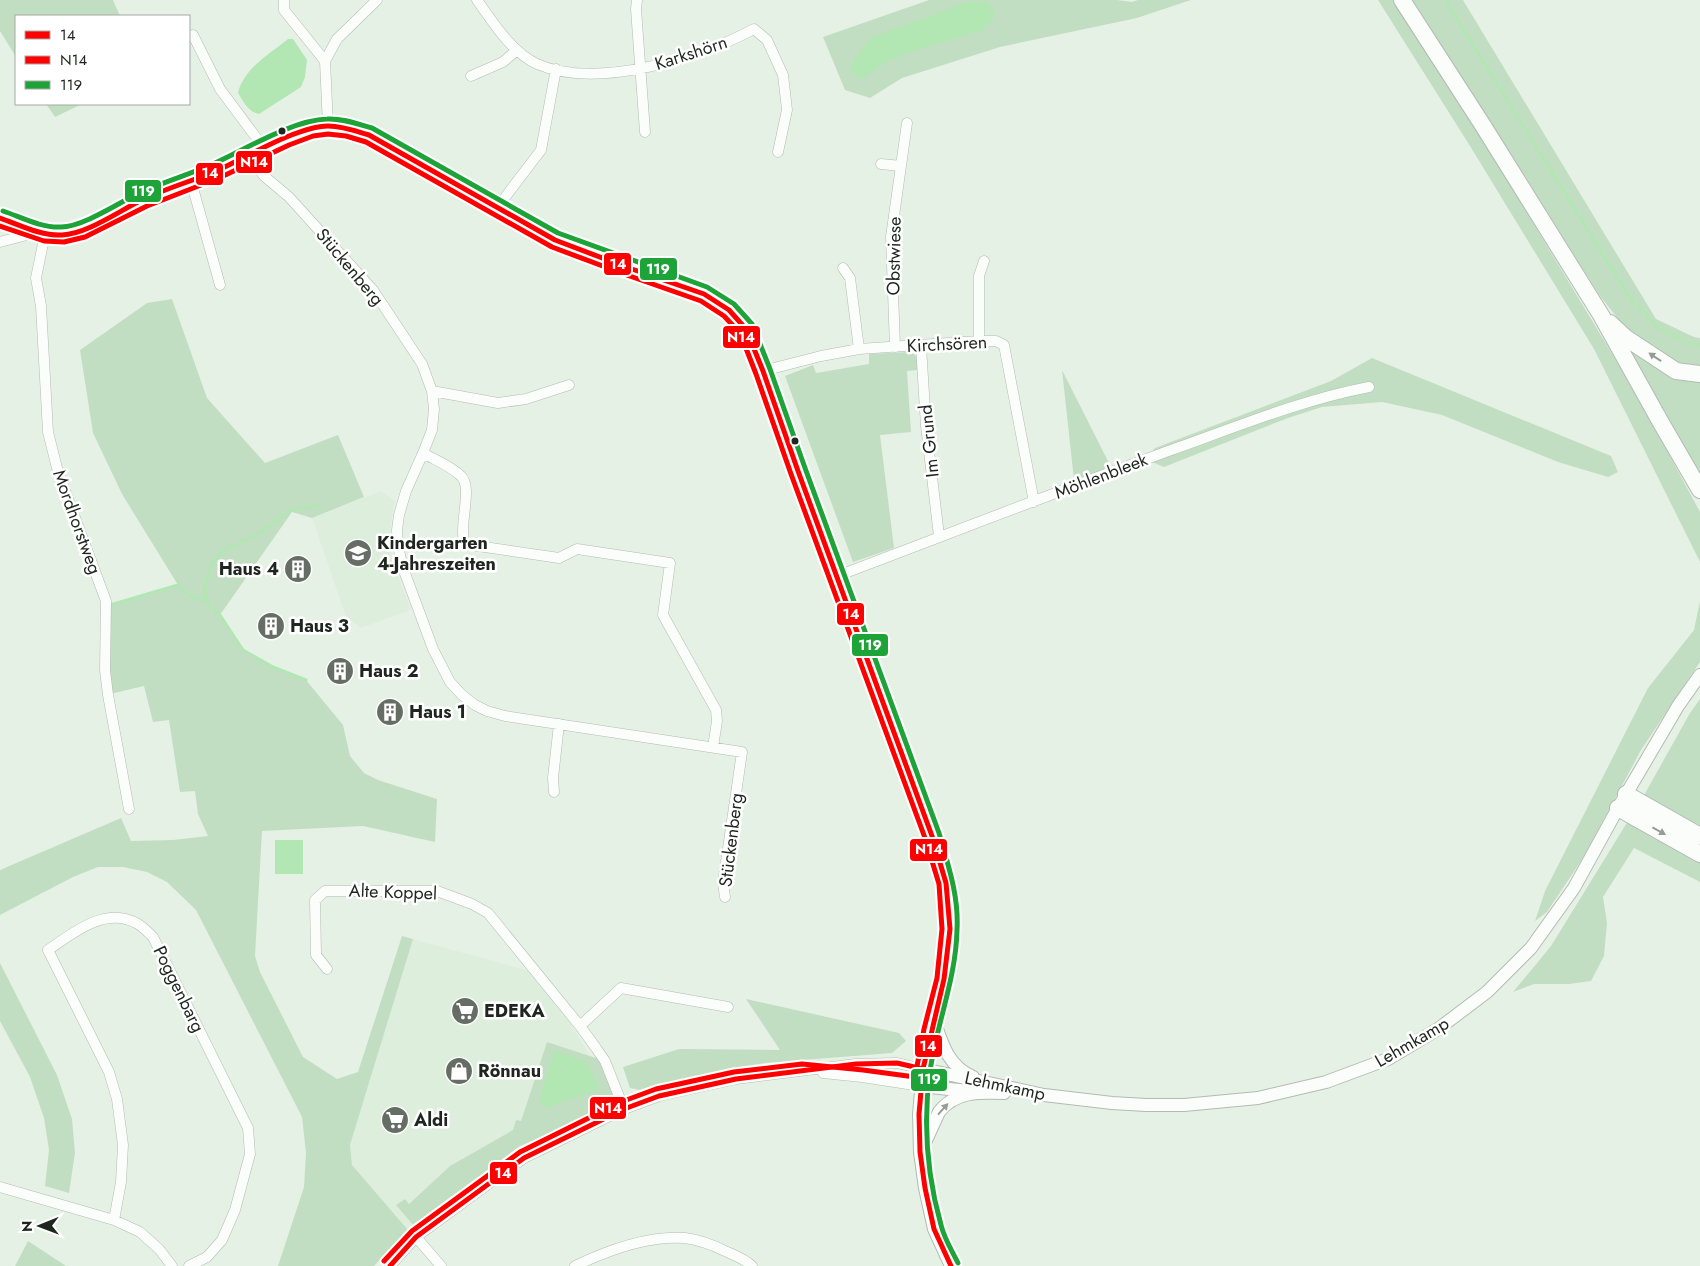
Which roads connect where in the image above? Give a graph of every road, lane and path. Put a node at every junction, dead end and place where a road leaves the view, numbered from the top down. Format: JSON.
{"nodes":[{"id":1,"x":284,"y":0,"type":"edge"},
{"id":2,"x":377,"y":0,"type":"edge"},
{"id":3,"x":477,"y":0,"type":"edge"},
{"id":4,"x":638,"y":0,"type":"edge"},
{"id":5,"x":1402,"y":0,"type":"edge"},
{"id":6,"x":193,"y":35,"type":"dead end"},
{"id":7,"x":517,"y":50,"type":"junction"},
{"id":8,"x":325,"y":61,"type":"junction"},
{"id":9,"x":640,"y":68,"type":"junction"},
{"id":10,"x":556,"y":69,"type":"junction"},
{"id":11,"x":471,"y":76,"type":"dead end"},
{"id":12,"x":907,"y":123,"type":"dead end"},
{"id":13,"x":328,"y":126,"type":"junction"},
{"id":14,"x":645,"y":132,"type":"dead end"},
{"id":15,"x":264,"y":148,"type":"junction"},
{"id":16,"x":778,"y":152,"type":"dead end"},
{"id":17,"x":250,"y":156,"type":"junction"},
{"id":18,"x":881,"y":164,"type":"dead end"},
{"id":19,"x":901,"y":166,"type":"junction"},
{"id":20,"x":191,"y":181,"type":"junction"},
{"id":21,"x":506,"y":196,"type":"dead end"},
{"id":22,"x":0,"y":218,"type":"edge"},
{"id":23,"x":31,"y":229,"type":"junction"},
{"id":24,"x":45,"y":234,"type":"junction"},
{"id":25,"x":0,"y":242,"type":"edge"},
{"id":26,"x":984,"y":260,"type":"dead end"},
{"id":27,"x":843,"y":268,"type":"dead end"},
{"id":28,"x":220,"y":285,"type":"dead end"},
{"id":29,"x":1602,"y":315,"type":"junction"},
{"id":30,"x":979,"y":341,"type":"junction"},
{"id":31,"x":921,"y":346,"type":"junction"},
{"id":32,"x":895,"y":347,"type":"junction"},
{"id":33,"x":859,"y":350,"type":"junction"},
{"id":34,"x":763,"y":371,"type":"junction"},
{"id":35,"x":1700,"y":374,"type":"edge"},
{"id":36,"x":569,"y":386,"type":"dead end"},
{"id":37,"x":1370,"y":387,"type":"dead end"},
{"id":38,"x":432,"y":391,"type":"junction"},
{"id":39,"x":424,"y":453,"type":"junction"},
{"id":40,"x":1700,"y":490,"type":"edge"},
{"id":41,"x":1034,"y":502,"type":"junction"},
{"id":42,"x":939,"y":536,"type":"junction"},
{"id":43,"x":837,"y":576,"type":"junction"},
{"id":44,"x":1700,"y":675,"type":"edge"},
{"id":45,"x":559,"y":724,"type":"junction"},
{"id":46,"x":713,"y":747,"type":"junction"},
{"id":47,"x":554,"y":792,"type":"dead end"},
{"id":48,"x":1622,"y":801,"type":"junction"},
{"id":49,"x":129,"y":809,"type":"dead end"},
{"id":50,"x":1700,"y":836,"type":"edge"},
{"id":51,"x":1700,"y":854,"type":"edge"},
{"id":52,"x":725,"y":897,"type":"dead end"},
{"id":53,"x":327,"y":969,"type":"dead end"},
{"id":54,"x":728,"y":1007,"type":"dead end"},
{"id":55,"x":934,"y":1020,"type":"junction"},
{"id":56,"x":580,"y":1026,"type":"junction"},
{"id":57,"x":923,"y":1069,"type":"junction"},
{"id":58,"x":802,"y":1071,"type":"junction"},
{"id":59,"x":921,"y":1086,"type":"junction"},
{"id":60,"x":983,"y":1088,"type":"junction"},
{"id":61,"x":624,"y":1108,"type":"junction"},
{"id":62,"x":920,"y":1152,"type":"junction"},
{"id":63,"x":0,"y":1187,"type":"edge"},
{"id":64,"x":114,"y":1220,"type":"junction"},
{"id":65,"x":416,"y":1237,"type":"junction"},
{"id":66,"x":172,"y":1266,"type":"edge"},
{"id":67,"x":189,"y":1266,"type":"edge"},
{"id":68,"x":390,"y":1266,"type":"edge"},
{"id":69,"x":441,"y":1266,"type":"edge"},
{"id":70,"x":575,"y":1266,"type":"edge"},
{"id":71,"x":752,"y":1266,"type":"edge"},
{"id":72,"x":951,"y":1266,"type":"edge"}],
"edges":[{"from":1,"to":8,"type":"street"},
{"from":2,"to":8,"type":"street"},
{"from":3,"to":7,"type":"street","name":"Karkshörn"},
{"from":4,"to":9,"type":"street","name":"Karkshörn"},
{"from":5,"to":29,"type":"highway"},
{"from":6,"to":15,"type":"street"},
{"from":7,"to":10,"type":"street","name":"Karkshörn"},
{"from":7,"to":11,"type":"street"},
{"from":8,"to":13,"type":"street"},
{"from":9,"to":10,"type":"street","name":"Karkshörn"},
{"from":9,"to":14,"type":"street","name":"Karkshörn"},
{"from":9,"to":16,"type":"street","name":"Karkshörn"},
{"from":10,"to":21,"type":"street"},
{"from":12,"to":19,"type":"street","name":"Obstwiese"},
{"from":13,"to":15,"type":"street"},
{"from":13,"to":34,"type":"street"},
{"from":15,"to":17,"type":"street"},
{"from":17,"to":20,"type":"street"},
{"from":17,"to":38,"type":"street","name":"Stückenberg"},
{"from":18,"to":19,"type":"street"},
{"from":19,"to":32,"type":"street","name":"Obstwiese"},
{"from":20,"to":24,"type":"street"},
{"from":20,"to":28,"type":"street"},
{"from":22,"to":23,"type":"street"},
{"from":23,"to":24,"type":"street"},
{"from":23,"to":25,"type":"street"},
{"from":24,"to":49,"type":"street","name":"Mordhorstweg"},
{"from":26,"to":30,"type":"street"},
{"from":27,"to":33,"type":"street"},
{"from":35,"to":29,"type":"highway","one_way":true},
{"from":29,"to":40,"type":"highway"},
{"from":30,"to":31,"type":"street","name":"Kirchsören"},
{"from":30,"to":41,"type":"street","name":"Kirchsören"},
{"from":31,"to":32,"type":"street","name":"Kirchsören"},
{"from":31,"to":42,"type":"street","name":"Im Grund"},
{"from":32,"to":33,"type":"street","name":"Kirchsören"},
{"from":33,"to":34,"type":"street","name":"Kirchsören"},
{"from":34,"to":43,"type":"street"},
{"from":36,"to":38,"type":"street"},
{"from":37,"to":41,"type":"street","name":"Möhlenbleek"},
{"from":38,"to":39,"type":"street","name":"Stückenberg"},
{"from":39,"to":45,"type":"street","name":"Stückenberg"},
{"from":39,"to":46,"type":"street"},
{"from":41,"to":42,"type":"street","name":"Möhlenbleek"},
{"from":42,"to":43,"type":"street","name":"Möhlenbleek"},
{"from":43,"to":55,"type":"street"},
{"from":44,"to":48,"type":"street","name":"Lehmkamp"},
{"from":45,"to":46,"type":"street","name":"Stückenberg"},
{"from":45,"to":47,"type":"street"},
{"from":46,"to":52,"type":"street","name":"Stückenberg"},
{"from":48,"to":50,"type":"highway"},
{"from":48,"to":51,"type":"highway","one_way":true},
{"from":48,"to":60,"type":"street","name":"Lehmkamp"},
{"from":53,"to":56,"type":"street","name":"Alte Koppel"},
{"from":54,"to":56,"type":"street"},
{"from":55,"to":57,"type":"street"},
{"from":55,"to":60,"type":"street"},
{"from":56,"to":61,"type":"street","name":"Alte Koppel"},
{"from":57,"to":58,"type":"street"},
{"from":57,"to":59,"type":"street"},
{"from":57,"to":60,"type":"street","name":"Lehmkamp"},
{"from":58,"to":59,"type":"street"},
{"from":58,"to":61,"type":"street"},
{"from":59,"to":60,"type":"street","name":"Lehmkamp"},
{"from":59,"to":62,"type":"street"},
{"from":62,"to":60,"type":"street","one_way":true},
{"from":61,"to":65,"type":"street"},
{"from":62,"to":72,"type":"street"},
{"from":63,"to":64,"type":"street"},
{"from":64,"to":66,"type":"street"},
{"from":64,"to":67,"type":"street","name":"Poggenbarg"},
{"from":65,"to":68,"type":"street"},
{"from":65,"to":69,"type":"street"},
{"from":70,"to":71,"type":"street"}]}
